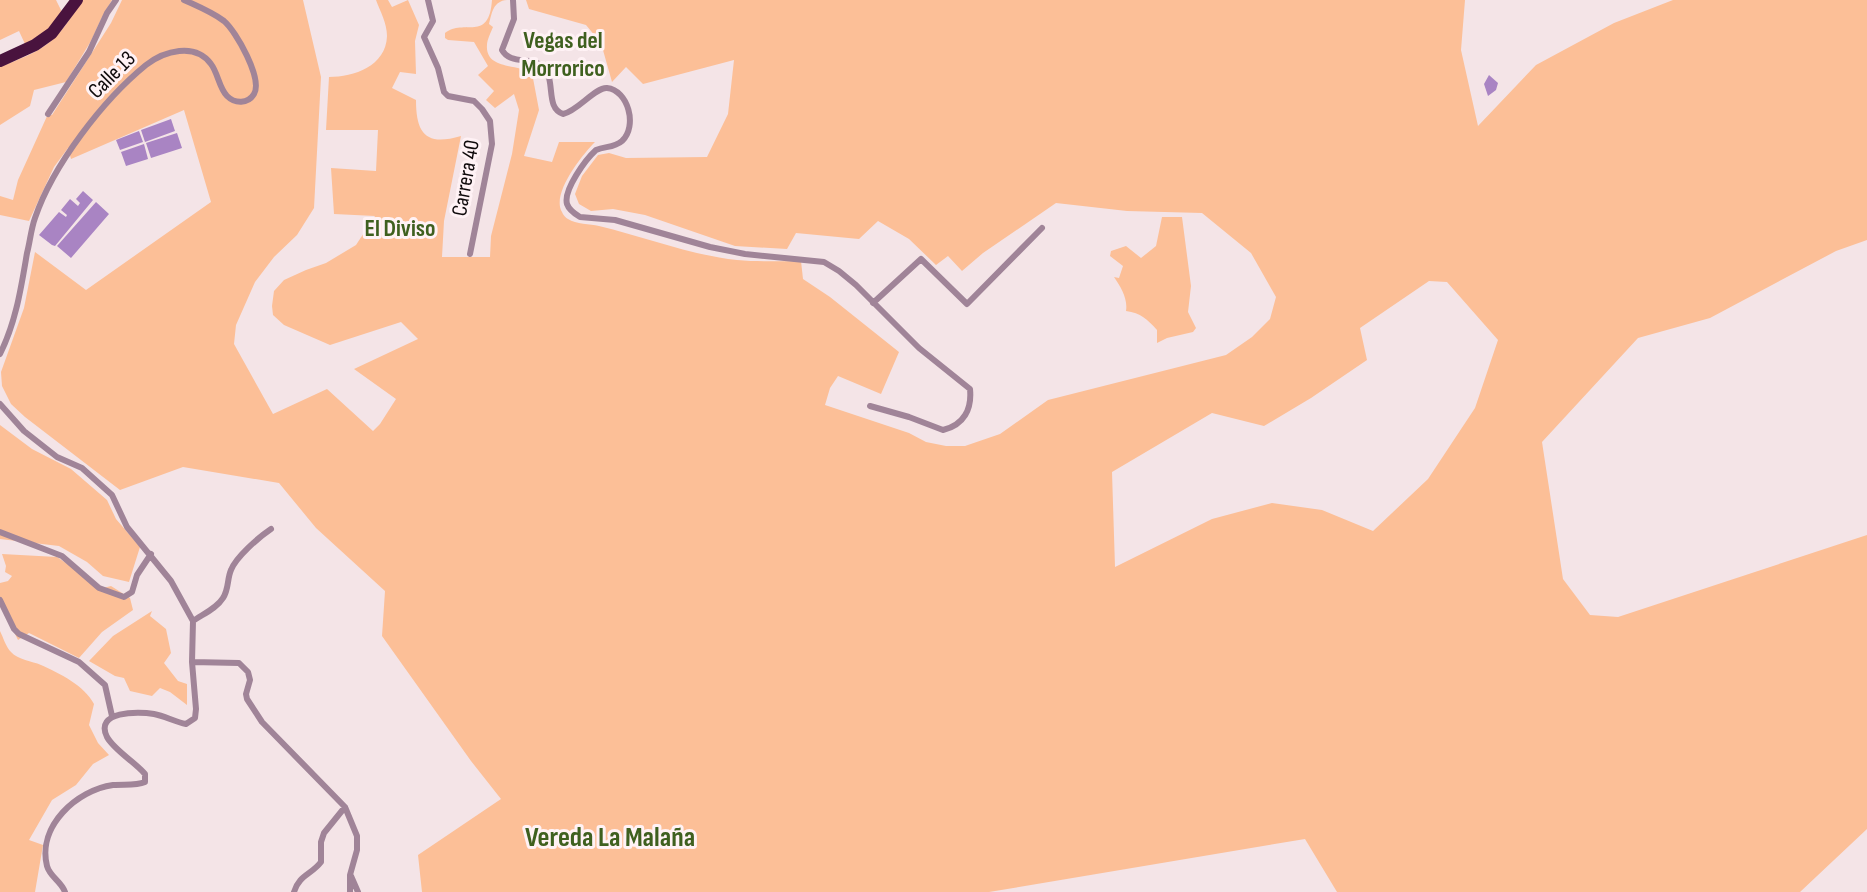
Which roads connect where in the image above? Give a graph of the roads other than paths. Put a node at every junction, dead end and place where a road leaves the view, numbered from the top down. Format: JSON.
{"nodes":[{"id":1,"x":77,"y":0,"type":"edge"},
{"id":2,"x":116,"y":0,"type":"edge"},
{"id":3,"x":184,"y":0,"type":"edge"},
{"id":4,"x":428,"y":0,"type":"edge"},
{"id":5,"x":513,"y":0,"type":"edge"},
{"id":6,"x":0,"y":61,"type":"edge"},
{"id":7,"x":48,"y":114,"type":"dead end"},
{"id":8,"x":1042,"y":228,"type":"dead end"},
{"id":9,"x":470,"y":254,"type":"dead end"},
{"id":10,"x":873,"y":303,"type":"junction"},
{"id":11,"x":0,"y":354,"type":"edge"},
{"id":12,"x":0,"y":404,"type":"edge"},
{"id":13,"x":870,"y":406,"type":"dead end"},
{"id":14,"x":271,"y":529,"type":"dead end"},
{"id":15,"x":0,"y":532,"type":"edge"},
{"id":16,"x":151,"y":554,"type":"junction"},
{"id":17,"x":0,"y":600,"type":"edge"},
{"id":18,"x":193,"y":621,"type":"junction"},
{"id":19,"x":192,"y":662,"type":"junction"},
{"id":20,"x":112,"y":716,"type":"junction"},
{"id":21,"x":345,"y":807,"type":"junction"},
{"id":22,"x":350,"y":875,"type":"junction"},
{"id":23,"x":65,"y":892,"type":"edge"},
{"id":24,"x":294,"y":892,"type":"edge"},
{"id":25,"x":350,"y":892,"type":"edge"},
{"id":26,"x":358,"y":892,"type":"edge"}],
"edges":[{"from":1,"to":6,"type":"highway"},
{"from":2,"to":7,"type":"street"},
{"from":3,"to":11,"type":"street","name":"Calle 13"},
{"from":4,"to":9,"type":"street","name":"Carrera 40"},
{"from":5,"to":10,"type":"street"},
{"from":8,"to":10,"type":"street"},
{"from":10,"to":13,"type":"street"},
{"from":12,"to":16,"type":"street"},
{"from":14,"to":18,"type":"street"},
{"from":15,"to":16,"type":"street"},
{"from":16,"to":18,"type":"street"},
{"from":17,"to":20,"type":"street"},
{"from":18,"to":19,"type":"street"},
{"from":19,"to":20,"type":"street"},
{"from":19,"to":21,"type":"street"},
{"from":20,"to":23,"type":"street"},
{"from":21,"to":22,"type":"street"},
{"from":21,"to":24,"type":"street"},
{"from":22,"to":25,"type":"street"},
{"from":22,"to":26,"type":"street"}]}
